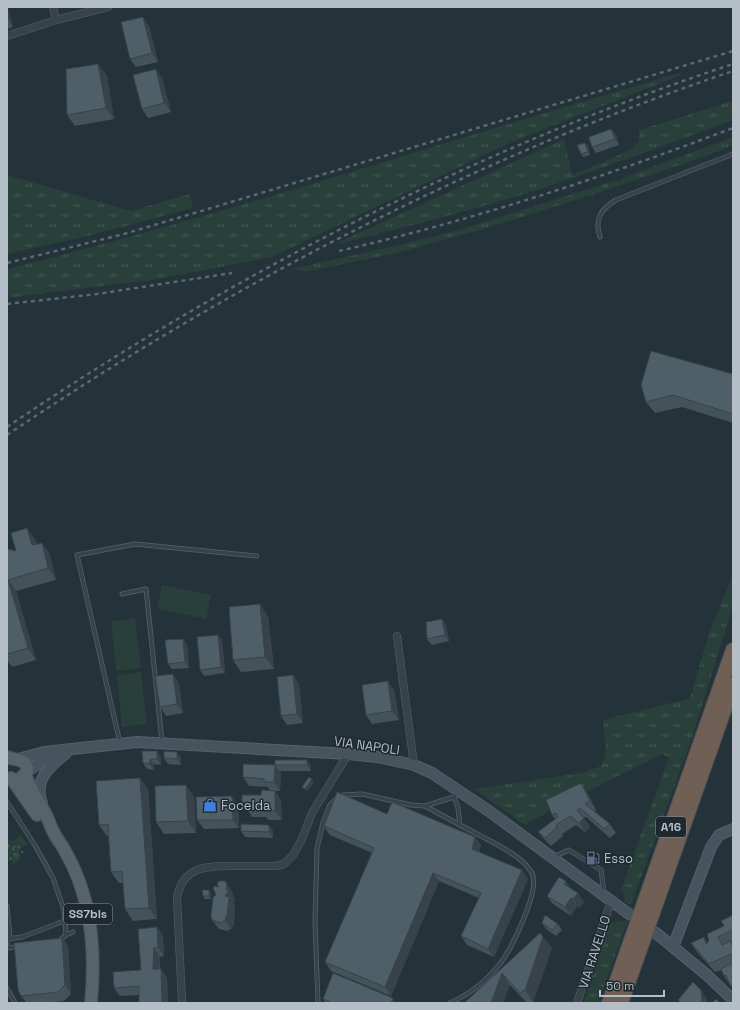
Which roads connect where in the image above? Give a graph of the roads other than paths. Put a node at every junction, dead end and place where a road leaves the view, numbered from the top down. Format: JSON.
{"nodes":[{"id":1,"x":53,"y":7,"type":"edge"},
{"id":2,"x":108,"y":7,"type":"edge"},
{"id":3,"x":56,"y":20,"type":"junction"},
{"id":4,"x":7,"y":36,"type":"edge"},
{"id":5,"x":733,"y":154,"type":"edge"},
{"id":6,"x":600,"y":237,"type":"dead end"},
{"id":7,"x":257,"y":556,"type":"dead end"},
{"id":8,"x":122,"y":594,"type":"dead end"},
{"id":9,"x":397,"y":636,"type":"dead end"},
{"id":10,"x":733,"y":650,"type":"edge"},
{"id":11,"x":733,"y":685,"type":"edge"},
{"id":12,"x":162,"y":743,"type":"junction"},
{"id":13,"x":120,"y":744,"type":"junction"},
{"id":14,"x":79,"y":749,"type":"junction"},
{"id":15,"x":66,"y":753,"type":"junction"},
{"id":16,"x":348,"y":754,"type":"junction"},
{"id":17,"x":12,"y":758,"type":"edge"},
{"id":18,"x":414,"y":765,"type":"junction"},
{"id":19,"x":26,"y":774,"type":"junction"},
{"id":20,"x":9,"y":776,"type":"edge"},
{"id":21,"x":456,"y":794,"type":"junction"},
{"id":22,"x":7,"y":802,"type":"edge"},
{"id":23,"x":425,"y":806,"type":"junction"},
{"id":24,"x":46,"y":814,"type":"junction"},
{"id":25,"x":460,"y":825,"type":"junction"},
{"id":26,"x":733,"y":828,"type":"edge"},
{"id":27,"x":53,"y":832,"type":"junction"},
{"id":28,"x":552,"y":857,"type":"junction"},
{"id":29,"x":608,"y":898,"type":"junction"},
{"id":30,"x":7,"y":906,"type":"edge"},
{"id":31,"x":629,"y":914,"type":"dead end"},
{"id":32,"x":64,"y":921,"type":"junction"},
{"id":33,"x":73,"y":932,"type":"dead end"},
{"id":34,"x":656,"y":932,"type":"dead end"},
{"id":35,"x":66,"y":935,"type":"junction"},
{"id":36,"x":7,"y":939,"type":"edge"},
{"id":37,"x":56,"y":942,"type":"edge"},
{"id":38,"x":7,"y":943,"type":"edge"},
{"id":39,"x":22,"y":946,"type":"edge"},
{"id":40,"x":673,"y":947,"type":"junction"},
{"id":41,"x":7,"y":948,"type":"edge"},
{"id":42,"x":7,"y":988,"type":"edge"},
{"id":43,"x":733,"y":1000,"type":"edge"},
{"id":44,"x":15,"y":1003,"type":"edge"},
{"id":45,"x":91,"y":1003,"type":"edge"},
{"id":46,"x":182,"y":1003,"type":"edge"},
{"id":47,"x":318,"y":1003,"type":"edge"},
{"id":48,"x":450,"y":1003,"type":"edge"},
{"id":49,"x":577,"y":1003,"type":"edge"},
{"id":50,"x":609,"y":1003,"type":"edge"},
{"id":51,"x":621,"y":1003,"type":"edge"}],
"edges":[{"from":1,"to":3,"type":"street"},
{"from":2,"to":3,"type":"street"},
{"from":3,"to":4,"type":"street"},
{"from":5,"to":6,"type":"lane"},
{"from":7,"to":13,"type":"lane"},
{"from":8,"to":12,"type":"lane"},
{"from":9,"to":18,"type":"street"},
{"from":10,"to":50,"type":"highway","number":"A16"},
{"from":11,"to":51,"type":"highway","number":"A16"},
{"from":12,"to":13,"type":"main road","name":"VIA NAPOLI"},
{"from":12,"to":16,"type":"main road","name":"VIA NAPOLI"},
{"from":13,"to":14,"type":"main road","name":"VIA NAPOLI"},
{"from":14,"to":15,"type":"main road","name":"VIA NAPOLI"},
{"from":14,"to":17,"type":"main road","name":"VIA NAPOLI"},
{"from":15,"to":19,"type":"main road","name":"VIA NAPOLI"},
{"from":15,"to":24,"type":"main road"},
{"from":16,"to":18,"type":"main road","name":"VIA NAPOLI"},
{"from":16,"to":46,"type":"street"},
{"from":17,"to":19,"type":"main road"},
{"from":18,"to":21,"type":"main road","name":"VIA NAPOLI"},
{"from":19,"to":20,"type":"main road"},
{"from":19,"to":24,"type":"main road","number":"SS7bis"},
{"from":20,"to":27,"type":"main road","number":"SS7bis"},
{"from":21,"to":23,"type":"lane"},
{"from":21,"to":25,"type":"lane"},
{"from":21,"to":28,"type":"main road","name":"VIA NAPOLI"},
{"from":22,"to":32,"type":"lane"},
{"from":23,"to":25,"type":"lane"},
{"from":23,"to":47,"type":"lane"},
{"from":24,"to":27,"type":"main road","number":"SS7bis"},
{"from":25,"to":48,"type":"lane"},
{"from":26,"to":40,"type":"main road"},
{"from":27,"to":45,"type":"main road","number":"SS7bis"},
{"from":28,"to":29,"type":"main road","name":"VIA NAPOLI"},
{"from":28,"to":29,"type":"lane"},
{"from":29,"to":31,"type":"main road","name":"VIA NAPOLI"},
{"from":29,"to":49,"type":"street","name":"VIA RAVELLO"},
{"from":30,"to":38,"type":"lane"},
{"from":32,"to":35,"type":"lane"},
{"from":32,"to":36,"type":"lane"},
{"from":33,"to":35,"type":"lane"},
{"from":34,"to":40,"type":"main road"},
{"from":35,"to":37,"type":"lane"},
{"from":39,"to":41,"type":"lane"},
{"from":40,"to":43,"type":"main road"},
{"from":42,"to":44,"type":"lane"}]}
